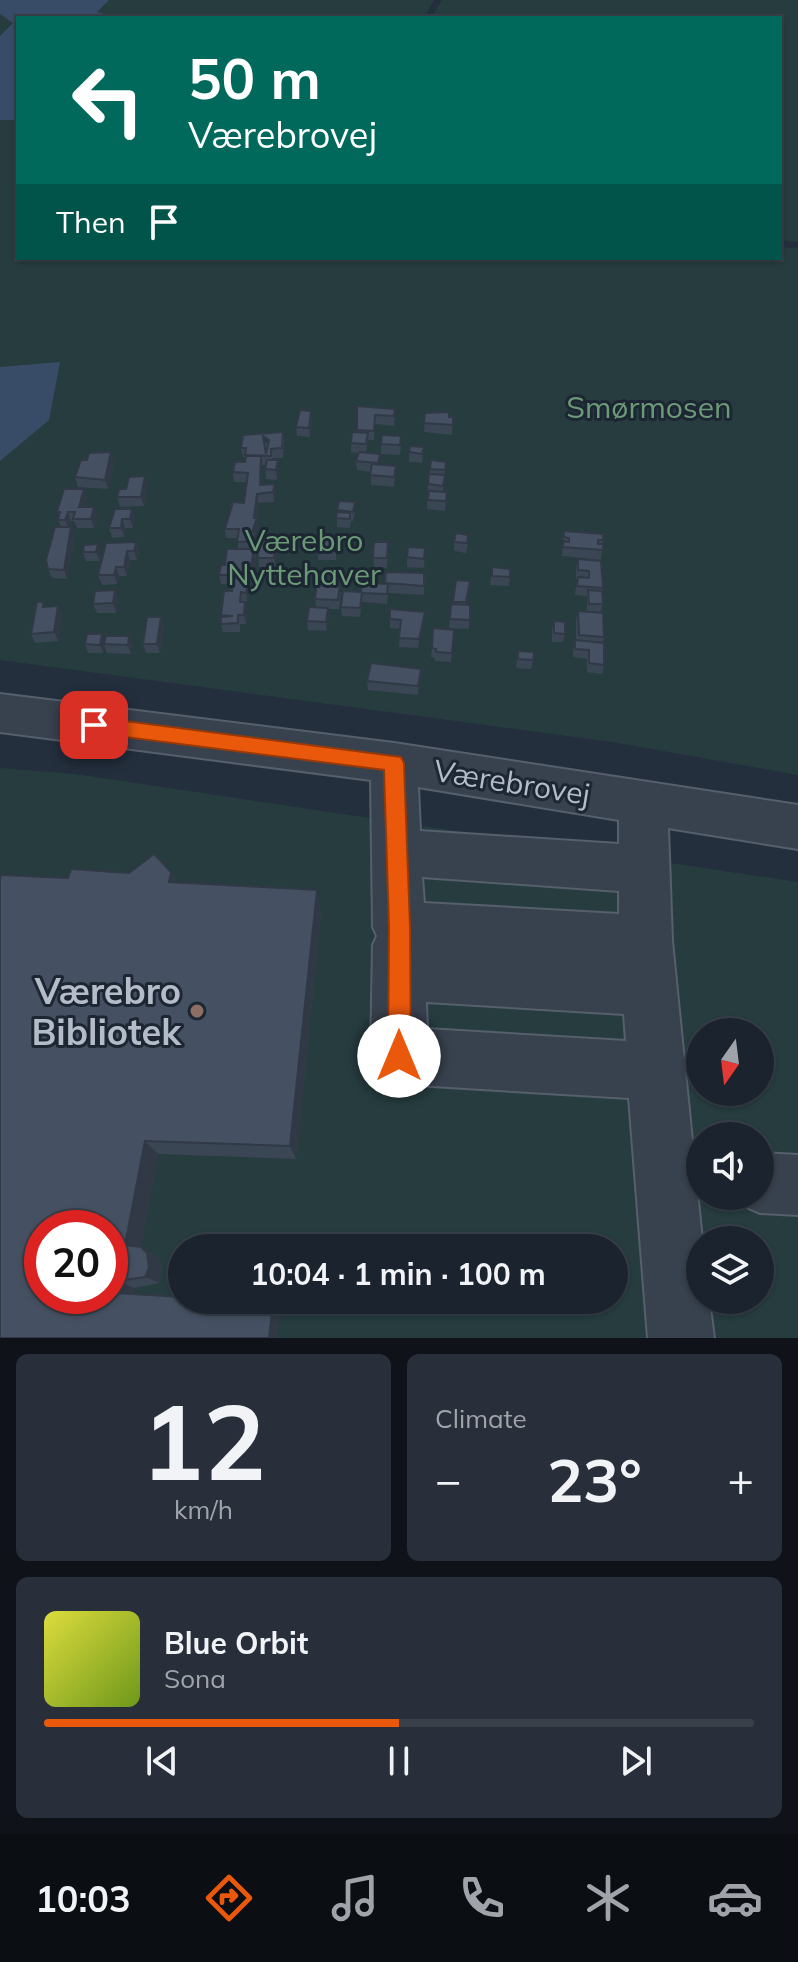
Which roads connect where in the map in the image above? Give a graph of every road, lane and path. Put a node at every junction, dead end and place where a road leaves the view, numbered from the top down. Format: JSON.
{"nodes":[{"id":1,"x":0,"y":713,"type":"edge"},
{"id":2,"x":394,"y":763,"type":"junction"},
{"id":3,"x":643,"y":804,"type":"junction"},
{"id":4,"x":798,"y":827,"type":"edge"},
{"id":5,"x":396,"y":852,"type":"junction"},
{"id":6,"x":642,"y":869,"type":"junction"},
{"id":7,"x":399,"y":950,"type":"junction"},
{"id":8,"x":648,"y":964,"type":"junction"},
{"id":9,"x":656,"y":1071,"type":"junction"},
{"id":10,"x":682,"y":1178,"type":"edge"},
{"id":11,"x":774,"y":1184,"type":"edge"},
{"id":12,"x":798,"y":1185,"type":"edge"},
{"id":13,"x":681,"y":1338,"type":"edge"}],
"edges":[{"from":1,"to":2,"type":"street","name":"Værebrovej"},
{"from":2,"to":3,"type":"street","name":"Værebrovej"},
{"from":2,"to":5,"type":"street"},
{"from":3,"to":4,"type":"street","name":"Værebrovej"},
{"from":3,"to":6,"type":"street"},
{"from":5,"to":6,"type":"street"},
{"from":5,"to":7,"type":"street"},
{"from":6,"to":8,"type":"street"},
{"from":7,"to":8,"type":"street"},
{"from":7,"to":9,"type":"street"},
{"from":8,"to":9,"type":"street"},
{"from":9,"to":10,"type":"street"},
{"from":10,"to":13,"type":"street"},
{"from":11,"to":12,"type":"street"}]}
